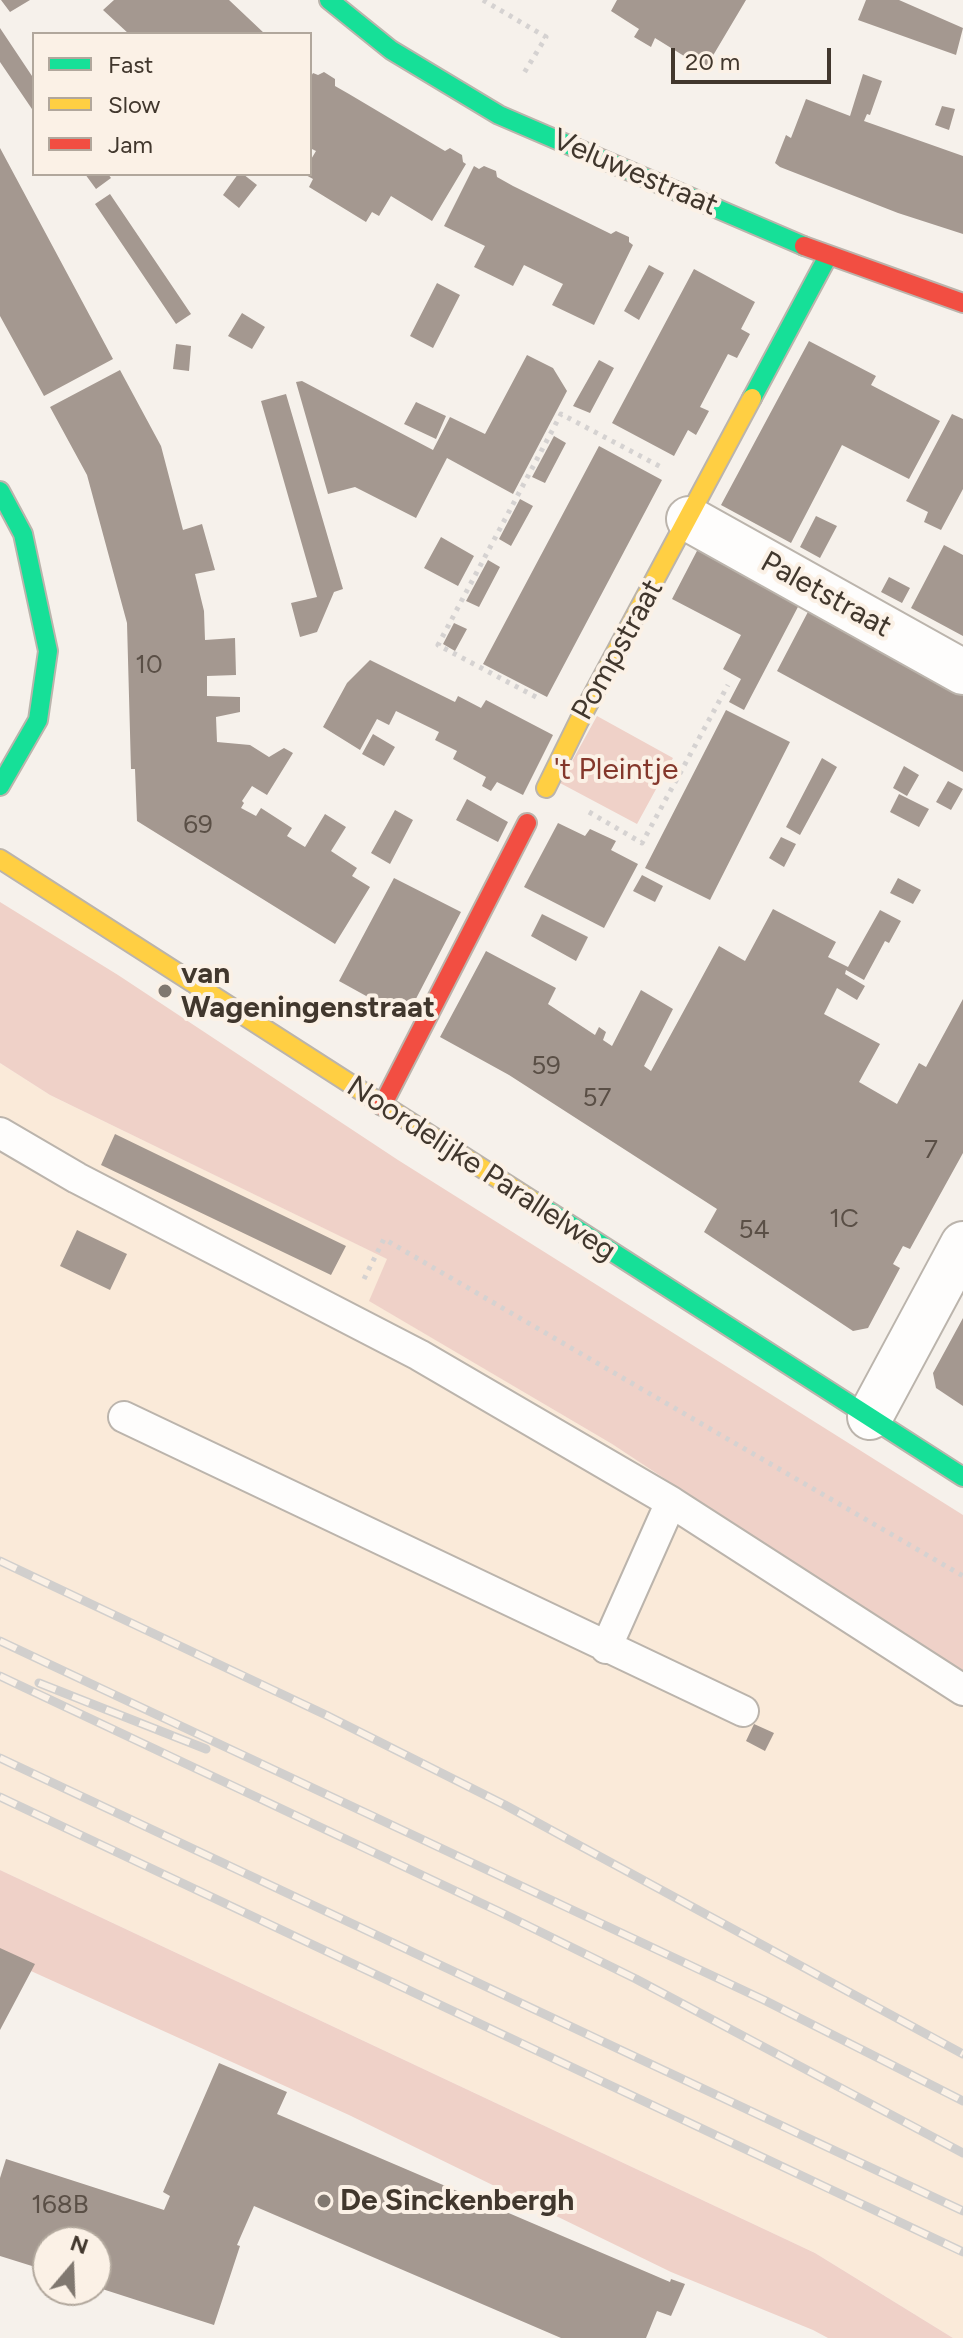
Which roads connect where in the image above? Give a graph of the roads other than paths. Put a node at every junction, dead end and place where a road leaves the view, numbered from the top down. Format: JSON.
{"nodes":[{"id":1,"x":329,"y":0,"type":"edge"},
{"id":2,"x":828,"y":256,"type":"junction"},
{"id":3,"x":963,"y":303,"type":"edge"},
{"id":4,"x":0,"y":491,"type":"edge"},
{"id":5,"x":700,"y":513,"type":"junction"},
{"id":6,"x":963,"y":672,"type":"edge"},
{"id":7,"x":0,"y":786,"type":"edge"},
{"id":8,"x":546,"y":788,"type":"road end"},
{"id":9,"x":527,"y":823,"type":"dead end"},
{"id":10,"x":0,"y":859,"type":"edge"},
{"id":11,"x":382,"y":1106,"type":"junction"},
{"id":12,"x":0,"y":1133,"type":"edge"},
{"id":13,"x":963,"y":1244,"type":"edge"},
{"id":14,"x":124,"y":1417,"type":"dead end"},
{"id":15,"x":870,"y":1417,"type":"junction"},
{"id":16,"x":963,"y":1477,"type":"edge"},
{"id":17,"x":671,"y":1502,"type":"junction"},
{"id":18,"x":606,"y":1648,"type":"junction"},
{"id":19,"x":963,"y":1690,"type":"edge"},
{"id":20,"x":743,"y":1711,"type":"dead end"}],
"edges":[{"from":1,"to":2,"type":"street","name":"Veluwestraat"},
{"from":2,"to":3,"type":"street","name":"Veluwestraat"},
{"from":2,"to":5,"type":"street","name":"Pompstraat"},
{"from":4,"to":7,"type":"street"},
{"from":5,"to":6,"type":"street","name":"Paletstraat"},
{"from":5,"to":8,"type":"street","name":"Pompstraat"},
{"from":9,"to":11,"type":"street"},
{"from":10,"to":11,"type":"street","name":"Noordelijke Parallelweg"},
{"from":11,"to":15,"type":"street","name":"Noordelijke Parallelweg"},
{"from":12,"to":17,"type":"lane"},
{"from":13,"to":15,"type":"street"},
{"from":14,"to":18,"type":"lane"},
{"from":15,"to":16,"type":"street","name":"Noordelijke Parallelweg"},
{"from":17,"to":18,"type":"lane"},
{"from":17,"to":19,"type":"lane"},
{"from":18,"to":20,"type":"lane"}]}
